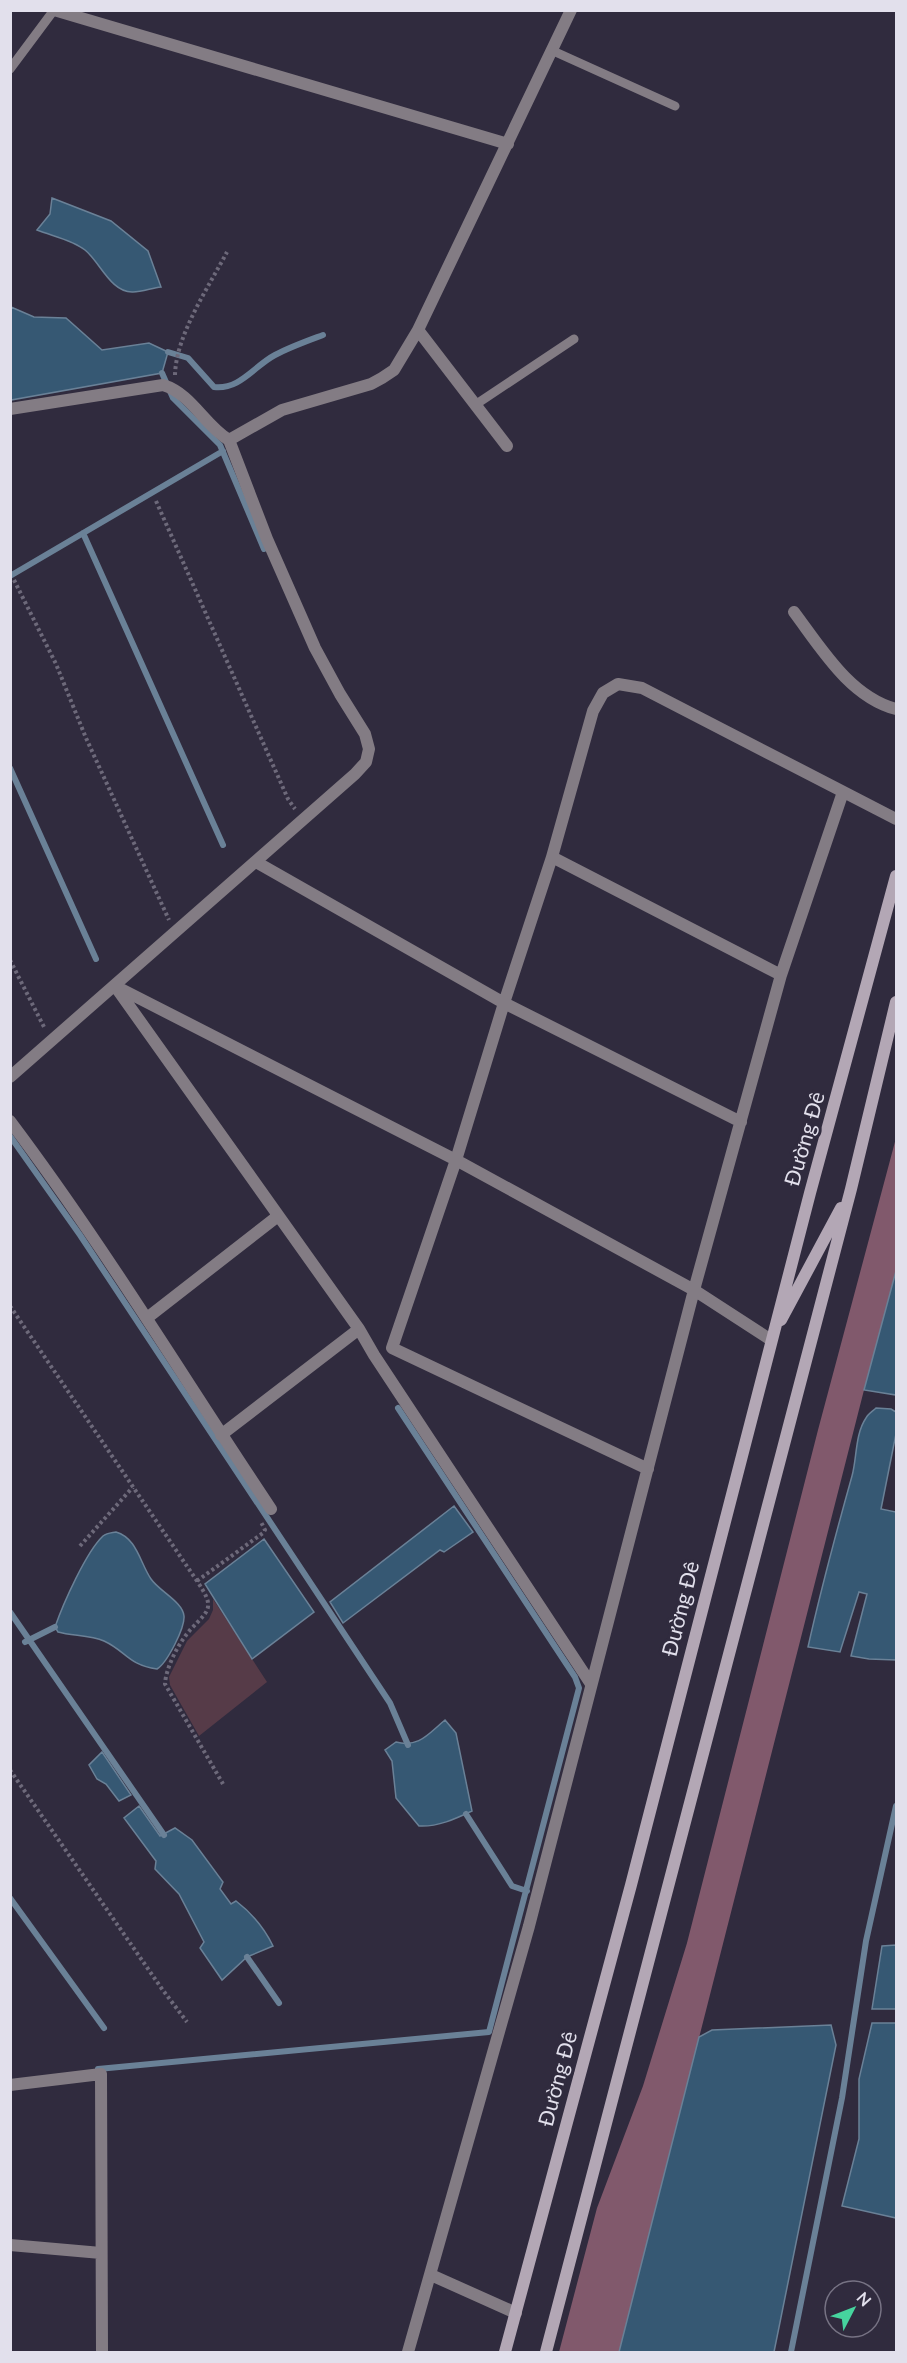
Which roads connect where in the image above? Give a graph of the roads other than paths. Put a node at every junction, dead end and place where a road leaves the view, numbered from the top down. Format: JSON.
{"nodes":[{"id":1,"x":54,"y":10,"type":"edge"},
{"id":2,"x":571,"y":10,"type":"edge"},
{"id":3,"x":551,"y":50,"type":"junction"},
{"id":4,"x":10,"y":69,"type":"edge"},
{"id":5,"x":675,"y":106,"type":"dead end"},
{"id":6,"x":508,"y":144,"type":"junction"},
{"id":7,"x":418,"y":330,"type":"junction"},
{"id":8,"x":574,"y":339,"type":"dead end"},
{"id":9,"x":475,"y":405,"type":"junction"},
{"id":10,"x":10,"y":409,"type":"edge"},
{"id":11,"x":229,"y":440,"type":"junction"},
{"id":12,"x":507,"y":446,"type":"dead end"},
{"id":13,"x":794,"y":612,"type":"dead end"},
{"id":14,"x":897,"y":709,"type":"edge"},
{"id":15,"x":843,"y":792,"type":"junction"},
{"id":16,"x":897,"y":819,"type":"edge"},
{"id":17,"x":552,"y":857,"type":"junction"},
{"id":18,"x":256,"y":862,"type":"junction"},
{"id":19,"x":897,"y":876,"type":"edge"},
{"id":20,"x":781,"y":975,"type":"junction"},
{"id":21,"x":115,"y":986,"type":"junction"},
{"id":22,"x":897,"y":1002,"type":"edge"},
{"id":23,"x":504,"y":1003,"type":"junction"},
{"id":24,"x":897,"y":1029,"type":"edge"},
{"id":25,"x":886,"y":1038,"type":"junction"},
{"id":26,"x":10,"y":1077,"type":"edge"},
{"id":27,"x":10,"y":1121,"type":"edge"},
{"id":28,"x":741,"y":1122,"type":"junction"},
{"id":29,"x":456,"y":1160,"type":"junction"},
{"id":30,"x":851,"y":1189,"type":"junction"},
{"id":31,"x":278,"y":1216,"type":"junction"},
{"id":32,"x":694,"y":1290,"type":"junction"},
{"id":33,"x":147,"y":1318,"type":"junction"},
{"id":34,"x":359,"y":1329,"type":"junction"},
{"id":35,"x":771,"y":1340,"type":"junction"},
{"id":36,"x":392,"y":1348,"type":"junction"},
{"id":37,"x":374,"y":1355,"type":"junction"},
{"id":38,"x":221,"y":1435,"type":"junction"},
{"id":39,"x":648,"y":1469,"type":"junction"},
{"id":40,"x":271,"y":1509,"type":"dead end"},
{"id":41,"x":591,"y":1684,"type":"junction"},
{"id":42,"x":10,"y":2085,"type":"edge"},
{"id":43,"x":10,"y":2245,"type":"edge"},
{"id":44,"x":101,"y":2253,"type":"junction"},
{"id":45,"x":431,"y":2276,"type":"junction"},
{"id":46,"x":516,"y":2313,"type":"junction"},
{"id":47,"x":102,"y":2352,"type":"edge"},
{"id":48,"x":408,"y":2352,"type":"edge"},
{"id":49,"x":505,"y":2352,"type":"edge"},
{"id":50,"x":546,"y":2352,"type":"edge"}],
"edges":[{"from":1,"to":4,"type":"lane"},
{"from":1,"to":6,"type":"street"},
{"from":2,"to":3,"type":"street"},
{"from":3,"to":5,"type":"lane"},
{"from":3,"to":6,"type":"street"},
{"from":6,"to":7,"type":"street"},
{"from":7,"to":9,"type":"street"},
{"from":7,"to":11,"type":"street"},
{"from":8,"to":9,"type":"lane"},
{"from":9,"to":12,"type":"street"},
{"from":10,"to":11,"type":"street"},
{"from":11,"to":18,"type":"street"},
{"from":13,"to":14,"type":"street"},
{"from":15,"to":16,"type":"street"},
{"from":15,"to":17,"type":"street"},
{"from":15,"to":20,"type":"street"},
{"from":17,"to":20,"type":"street"},
{"from":17,"to":23,"type":"street"},
{"from":18,"to":21,"type":"street"},
{"from":18,"to":23,"type":"street"},
{"from":19,"to":35,"type":"street","name":"Đường Đê"},
{"from":20,"to":28,"type":"street"},
{"from":21,"to":26,"type":"street"},
{"from":21,"to":29,"type":"street"},
{"from":21,"to":31,"type":"street"},
{"from":22,"to":25,"type":"street"},
{"from":23,"to":28,"type":"street"},
{"from":23,"to":29,"type":"street"},
{"from":24,"to":25,"type":"street"},
{"from":25,"to":30,"type":"street"},
{"from":27,"to":33,"type":"street"},
{"from":28,"to":32,"type":"street"},
{"from":29,"to":32,"type":"street"},
{"from":29,"to":36,"type":"street"},
{"from":30,"to":35,"type":"street"},
{"from":30,"to":50,"type":"street"},
{"from":31,"to":33,"type":"street"},
{"from":31,"to":34,"type":"street"},
{"from":32,"to":35,"type":"street"},
{"from":32,"to":39,"type":"street"},
{"from":33,"to":38,"type":"street"},
{"from":34,"to":37,"type":"street"},
{"from":34,"to":38,"type":"street"},
{"from":35,"to":46,"type":"street","name":"Đường Đê"},
{"from":36,"to":37,"type":"street"},
{"from":36,"to":39,"type":"street"},
{"from":37,"to":41,"type":"street"},
{"from":38,"to":40,"type":"street"},
{"from":39,"to":41,"type":"street"},
{"from":41,"to":45,"type":"street"},
{"from":42,"to":44,"type":"street"},
{"from":43,"to":44,"type":"street"},
{"from":44,"to":47,"type":"street"},
{"from":45,"to":46,"type":"street"},
{"from":45,"to":48,"type":"street"},
{"from":46,"to":49,"type":"street","name":"Đường Đê"}]}
